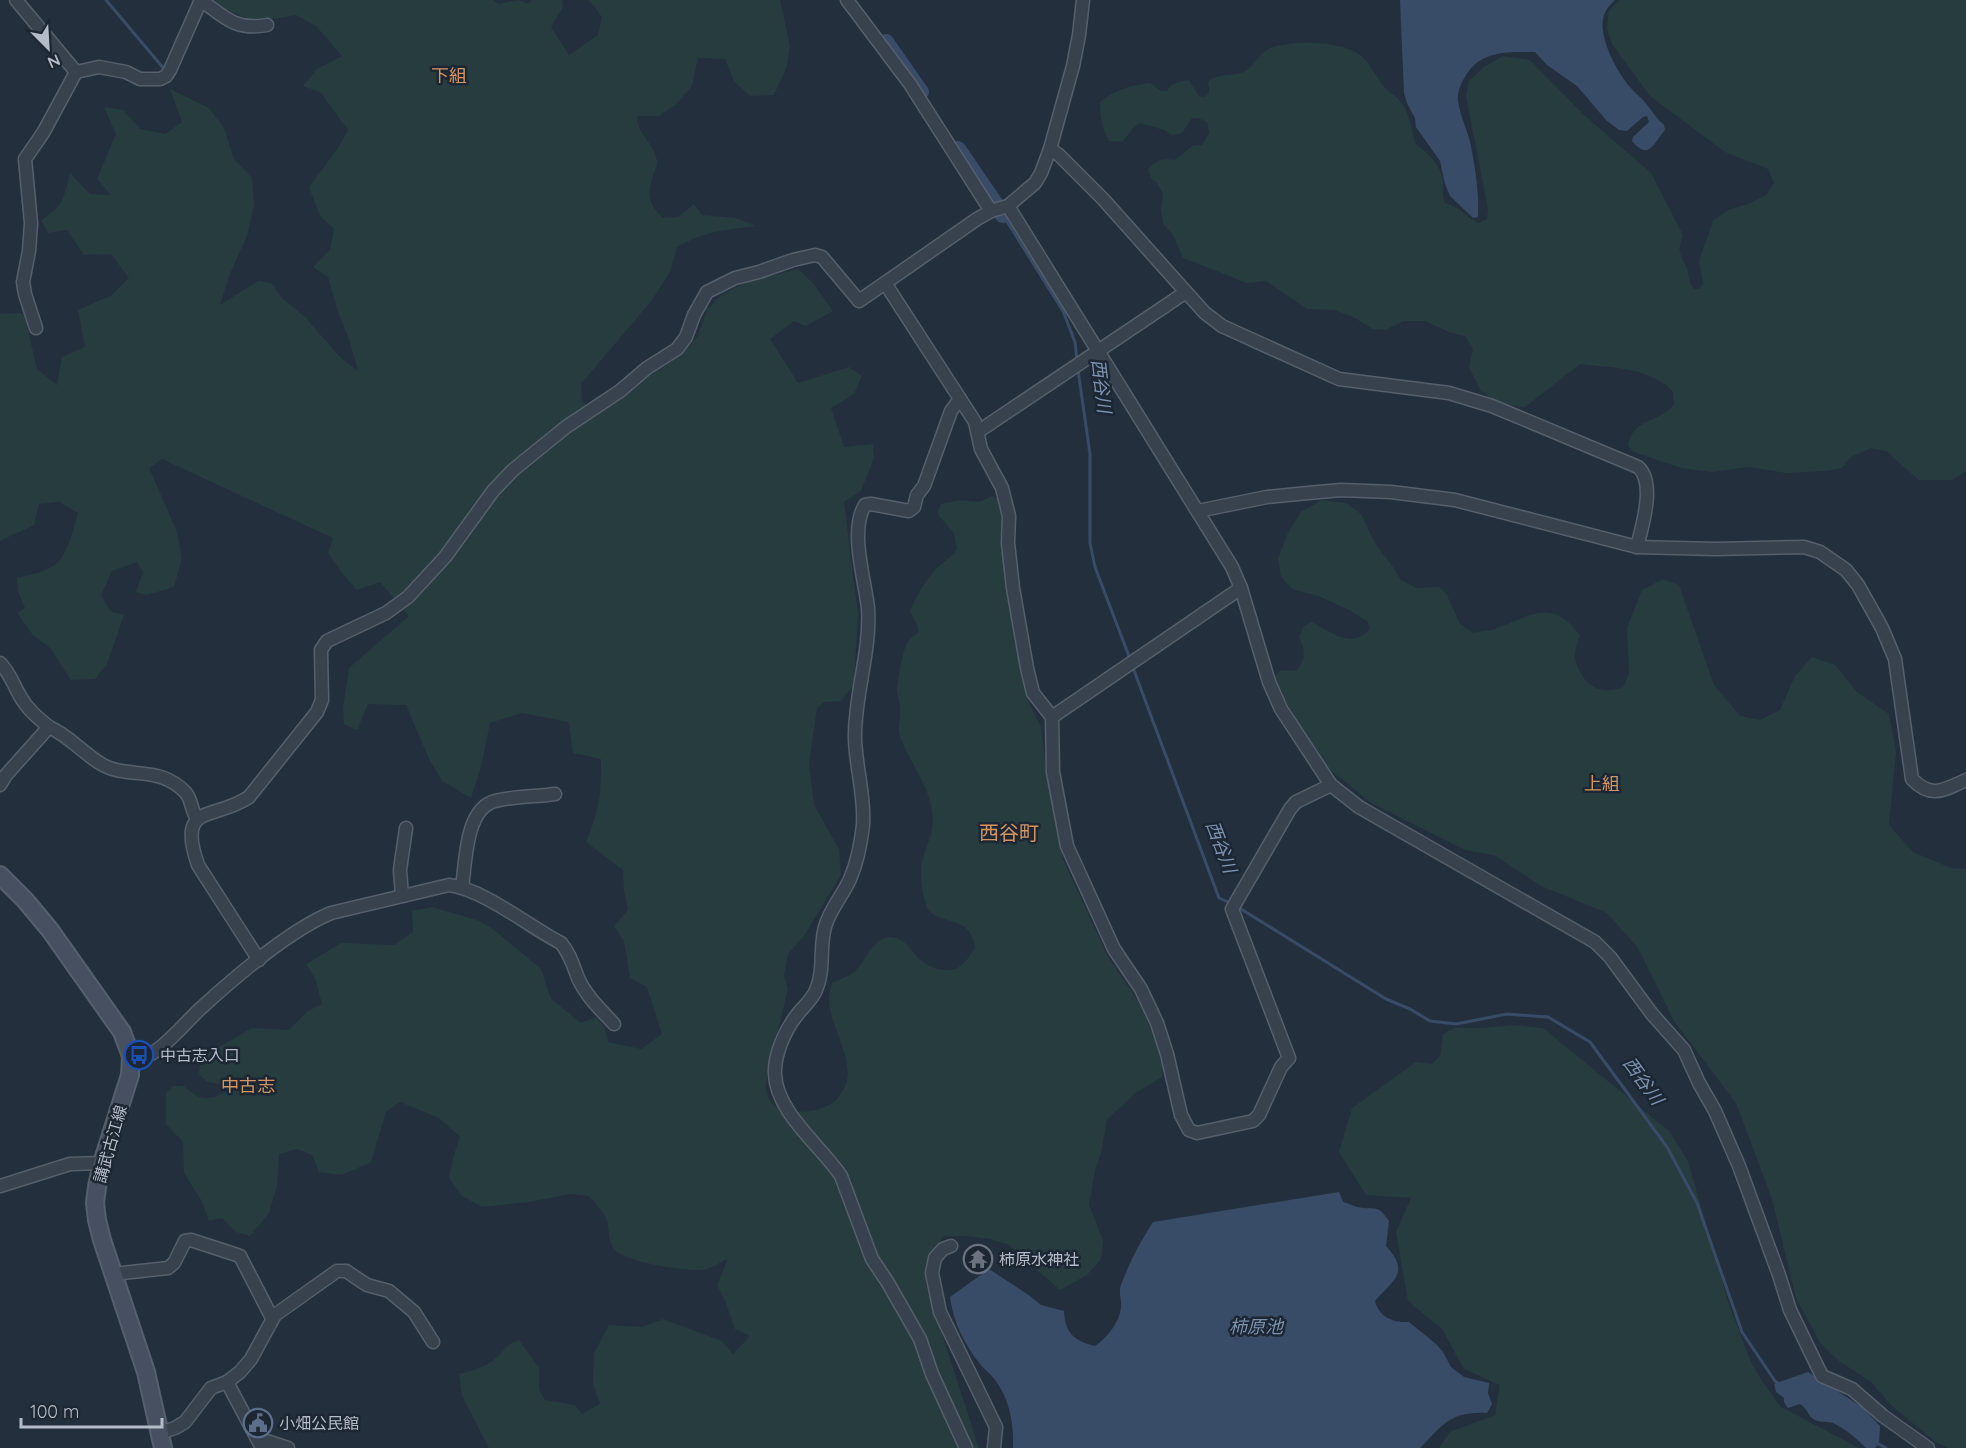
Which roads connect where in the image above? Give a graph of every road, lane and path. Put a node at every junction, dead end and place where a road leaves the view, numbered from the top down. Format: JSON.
{"nodes":[{"id":1,"x":16,"y":0,"type":"edge"},
{"id":2,"x":201,"y":0,"type":"edge"},
{"id":3,"x":847,"y":0,"type":"edge"},
{"id":4,"x":1083,"y":0,"type":"edge"},
{"id":5,"x":267,"y":26,"type":"dead end"},
{"id":6,"x":76,"y":72,"type":"junction"},
{"id":7,"x":1050,"y":149,"type":"junction"},
{"id":8,"x":1008,"y":206,"type":"junction"},
{"id":9,"x":991,"y":211,"type":"junction"},
{"id":10,"x":885,"y":283,"type":"junction"},
{"id":11,"x":1186,"y":292,"type":"junction"},
{"id":12,"x":36,"y":328,"type":"dead end"},
{"id":13,"x":1099,"y":352,"type":"junction"},
{"id":14,"x":960,"y":399,"type":"junction"},
{"id":15,"x":979,"y":431,"type":"junction"},
{"id":16,"x":1198,"y":511,"type":"junction"},
{"id":17,"x":1637,"y":547,"type":"junction"},
{"id":18,"x":1241,"y":588,"type":"junction"},
{"id":19,"x":0,"y":663,"type":"edge"},
{"id":20,"x":1052,"y":717,"type":"junction"},
{"id":21,"x":49,"y":727,"type":"junction"},
{"id":22,"x":1966,"y":780,"type":"edge"},
{"id":23,"x":0,"y":785,"type":"edge"},
{"id":24,"x":1331,"y":785,"type":"junction"},
{"id":25,"x":555,"y":794,"type":"dead end"},
{"id":26,"x":197,"y":818,"type":"junction"},
{"id":27,"x":406,"y":828,"type":"dead end"},
{"id":28,"x":0,"y":875,"type":"edge"},
{"id":29,"x":462,"y":887,"type":"junction"},
{"id":30,"x":402,"y":896,"type":"junction"},
{"id":31,"x":258,"y":960,"type":"junction"},
{"id":32,"x":614,"y":1024,"type":"dead end"},
{"id":33,"x":131,"y":1063,"type":"junction"},
{"id":34,"x":102,"y":1163,"type":"junction"},
{"id":35,"x":0,"y":1186,"type":"edge"},
{"id":36,"x":951,"y":1246,"type":"dead end"},
{"id":37,"x":113,"y":1274,"type":"junction"},
{"id":38,"x":272,"y":1318,"type":"junction"},
{"id":39,"x":433,"y":1342,"type":"dead end"},
{"id":40,"x":227,"y":1382,"type":"junction"},
{"id":41,"x":161,"y":1440,"type":"edge"},
{"id":42,"x":260,"y":1443,"type":"edge"},
{"id":43,"x":288,"y":1448,"type":"edge"},
{"id":44,"x":966,"y":1448,"type":"edge"},
{"id":45,"x":994,"y":1448,"type":"edge"},
{"id":46,"x":1928,"y":1448,"type":"edge"}],
"edges":[{"from":1,"to":6,"type":"street"},
{"from":2,"to":5,"type":"street"},
{"from":2,"to":6,"type":"street"},
{"from":3,"to":9,"type":"street"},
{"from":4,"to":7,"type":"street"},
{"from":6,"to":12,"type":"street"},
{"from":7,"to":8,"type":"street"},
{"from":7,"to":11,"type":"street"},
{"from":8,"to":9,"type":"street"},
{"from":8,"to":13,"type":"street"},
{"from":9,"to":10,"type":"street"},
{"from":10,"to":14,"type":"street"},
{"from":10,"to":26,"type":"street"},
{"from":11,"to":13,"type":"street"},
{"from":11,"to":17,"type":"street"},
{"from":13,"to":15,"type":"street"},
{"from":13,"to":16,"type":"street"},
{"from":14,"to":15,"type":"street"},
{"from":14,"to":44,"type":"street"},
{"from":15,"to":20,"type":"street"},
{"from":16,"to":17,"type":"street"},
{"from":16,"to":18,"type":"street"},
{"from":17,"to":22,"type":"street"},
{"from":18,"to":20,"type":"street"},
{"from":18,"to":24,"type":"street"},
{"from":19,"to":21,"type":"street"},
{"from":20,"to":24,"type":"street"},
{"from":21,"to":23,"type":"street"},
{"from":21,"to":26,"type":"street"},
{"from":24,"to":46,"type":"street"},
{"from":25,"to":29,"type":"street"},
{"from":26,"to":31,"type":"street"},
{"from":27,"to":30,"type":"street"},
{"from":28,"to":33,"type":"main road","name":"講武古江線"},
{"from":29,"to":30,"type":"street"},
{"from":29,"to":32,"type":"street"},
{"from":30,"to":31,"type":"street"},
{"from":31,"to":33,"type":"street"},
{"from":33,"to":34,"type":"main road","name":"講武古江線"},
{"from":34,"to":35,"type":"street"},
{"from":34,"to":37,"type":"main road","name":"講武古江線"},
{"from":36,"to":45,"type":"street"},
{"from":37,"to":38,"type":"street"},
{"from":37,"to":41,"type":"main road","name":"講武古江線"},
{"from":38,"to":39,"type":"street"},
{"from":38,"to":40,"type":"street"},
{"from":40,"to":41,"type":"street"},
{"from":40,"to":42,"type":"street"},
{"from":42,"to":43,"type":"street"}]}
